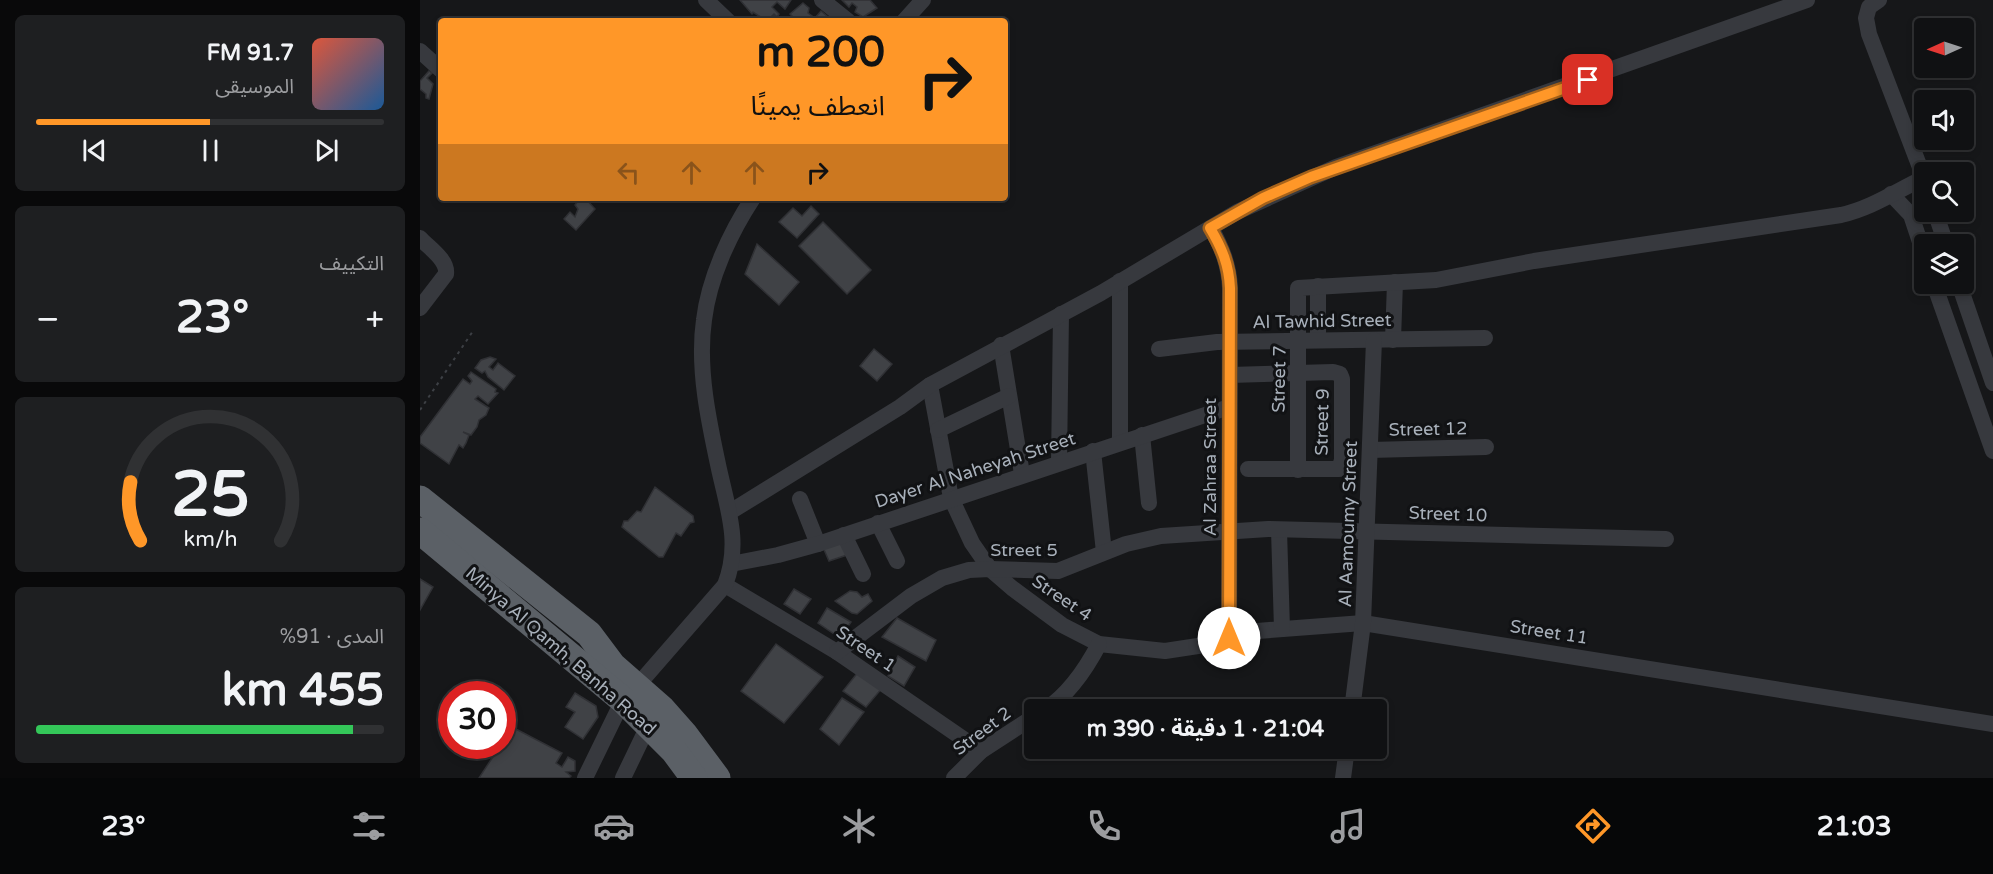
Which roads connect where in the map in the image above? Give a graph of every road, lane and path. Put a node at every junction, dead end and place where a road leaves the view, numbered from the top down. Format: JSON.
{"nodes":[{"id":1,"x":706,"y":0,"type":"edge"},
{"id":2,"x":822,"y":0,"type":"edge"},
{"id":3,"x":923,"y":0,"type":"edge"},
{"id":4,"x":1807,"y":0,"type":"edge"},
{"id":5,"x":1879,"y":0,"type":"edge"},
{"id":6,"x":725,"y":18,"type":"edge"},
{"id":7,"x":844,"y":18,"type":"edge"},
{"id":8,"x":906,"y":18,"type":"edge"},
{"id":9,"x":420,"y":51,"type":"edge"},
{"id":10,"x":438,"y":67,"type":"edge"},
{"id":11,"x":1916,"y":162,"type":"edge"},
{"id":12,"x":1914,"y":183,"type":"edge"},
{"id":13,"x":1894,"y":192,"type":"junction"},
{"id":14,"x":751,"y":201,"type":"edge"},
{"id":15,"x":1210,"y":228,"type":"junction"},
{"id":16,"x":1917,"y":234,"type":"edge"},
{"id":17,"x":420,"y":238,"type":"edge"},
{"id":18,"x":1120,"y":281,"type":"junction"},
{"id":19,"x":1395,"y":282,"type":"junction"},
{"id":20,"x":1318,"y":286,"type":"junction"},
{"id":21,"x":1938,"y":294,"type":"edge"},
{"id":22,"x":1962,"y":294,"type":"edge"},
{"id":23,"x":420,"y":308,"type":"edge"},
{"id":24,"x":1061,"y":314,"type":"junction"},
{"id":25,"x":473,"y":331,"type":"dead end"},
{"id":26,"x":1485,"y":338,"type":"dead end"},
{"id":27,"x":1318,"y":340,"type":"junction"},
{"id":28,"x":1374,"y":340,"type":"junction"},
{"id":29,"x":1393,"y":340,"type":"junction"},
{"id":30,"x":1299,"y":341,"type":"junction"},
{"id":31,"x":1230,"y":342,"type":"junction"},
{"id":32,"x":1001,"y":345,"type":"junction"},
{"id":33,"x":1159,"y":349,"type":"dead end"},
{"id":34,"x":1299,"y":372,"type":"junction"},
{"id":35,"x":1230,"y":375,"type":"junction"},
{"id":36,"x":1993,"y":383,"type":"edge"},
{"id":37,"x":930,"y":385,"type":"junction"},
{"id":38,"x":1009,"y":396,"type":"junction"},
{"id":39,"x":1229,"y":407,"type":"junction"},
{"id":40,"x":420,"y":410,"type":"edge"},
{"id":41,"x":938,"y":430,"type":"junction"},
{"id":42,"x":1142,"y":435,"type":"junction"},
{"id":43,"x":1120,"y":442,"type":"junction"},
{"id":44,"x":1486,"y":447,"type":"dead end"},
{"id":45,"x":1370,"y":450,"type":"junction"},
{"id":46,"x":1093,"y":451,"type":"junction"},
{"id":47,"x":1993,"y":451,"type":"edge"},
{"id":48,"x":1059,"y":462,"type":"junction"},
{"id":49,"x":1248,"y":469,"type":"dead end"},
{"id":50,"x":1298,"y":470,"type":"junction"},
{"id":51,"x":1022,"y":474,"type":"junction"},
{"id":52,"x":951,"y":498,"type":"junction"},
{"id":53,"x":420,"y":499,"type":"edge"},
{"id":54,"x":800,"y":499,"type":"dead end"},
{"id":55,"x":1149,"y":503,"type":"dead end"},
{"id":56,"x":730,"y":512,"type":"junction"},
{"id":57,"x":420,"y":514,"type":"edge"},
{"id":58,"x":420,"y":522,"type":"edge"},
{"id":59,"x":878,"y":523,"type":"junction"},
{"id":60,"x":1279,"y":530,"type":"junction"},
{"id":61,"x":420,"y":531,"type":"edge"},
{"id":62,"x":1230,"y":531,"type":"junction"},
{"id":63,"x":1367,"y":531,"type":"junction"},
{"id":64,"x":844,"y":535,"type":"junction"},
{"id":65,"x":1666,"y":540,"type":"dead end"},
{"id":66,"x":818,"y":544,"type":"junction"},
{"id":67,"x":1104,"y":552,"type":"junction"},
{"id":68,"x":897,"y":561,"type":"dead end"},
{"id":69,"x":731,"y":564,"type":"junction"},
{"id":70,"x":990,"y":569,"type":"junction"},
{"id":71,"x":862,"y":574,"type":"dead end"},
{"id":72,"x":725,"y":585,"type":"junction"},
{"id":73,"x":501,"y":597,"type":"junction"},
{"id":74,"x":1363,"y":623,"type":"junction"},
{"id":75,"x":1282,"y":629,"type":"junction"},
{"id":76,"x":1229,"y":638,"type":"junction"},
{"id":77,"x":1099,"y":644,"type":"junction"},
{"id":78,"x":837,"y":652,"type":"junction"},
{"id":79,"x":613,"y":666,"type":"junction"},
{"id":80,"x":630,"y":693,"type":"junction"},
{"id":81,"x":1059,"y":699,"type":"edge"},
{"id":82,"x":1353,"y":699,"type":"edge"},
{"id":83,"x":1024,"y":723,"type":"edge"},
{"id":84,"x":649,"y":724,"type":"junction"},
{"id":85,"x":1993,"y":724,"type":"edge"},
{"id":86,"x":981,"y":751,"type":"junction"},
{"id":87,"x":1346,"y":759,"type":"edge"},
{"id":88,"x":585,"y":778,"type":"edge"},
{"id":89,"x":623,"y":778,"type":"edge"},
{"id":90,"x":694,"y":778,"type":"edge"},
{"id":91,"x":717,"y":778,"type":"edge"},
{"id":92,"x":954,"y":778,"type":"edge"},
{"id":93,"x":1343,"y":778,"type":"edge"}],
"edges":[{"from":1,"to":6,"type":"street"},
{"from":2,"to":7,"type":"street"},
{"from":3,"to":8,"type":"street"},
{"from":4,"to":15,"type":"street"},
{"from":5,"to":11,"type":"street"},
{"from":9,"to":10,"type":"street"},
{"from":12,"to":13,"type":"street"},
{"from":13,"to":16,"type":"street"},
{"from":13,"to":19,"type":"street"},
{"from":14,"to":56,"type":"street"},
{"from":15,"to":18,"type":"street"},
{"from":15,"to":31,"type":"street","name":"Al Zahraa Street"},
{"from":17,"to":23,"type":"street"},
{"from":18,"to":24,"type":"street"},
{"from":18,"to":43,"type":"street"},
{"from":19,"to":20,"type":"street"},
{"from":19,"to":29,"type":"street"},
{"from":20,"to":27,"type":"street"},
{"from":20,"to":30,"type":"street","name":"Street 7"},
{"from":21,"to":47,"type":"street"},
{"from":22,"to":36,"type":"street"},
{"from":24,"to":32,"type":"street"},
{"from":24,"to":48,"type":"street"},
{"from":25,"to":40,"type":"path"},
{"from":26,"to":29,"type":"street","name":"Al Tawhid Street"},
{"from":27,"to":28,"type":"street","name":"Al Tawhid Street"},
{"from":27,"to":30,"type":"street","name":"Al Tawhid Street"},
{"from":28,"to":29,"type":"street","name":"Al Tawhid Street"},
{"from":28,"to":45,"type":"street","name":"Al Aamoumy Street"},
{"from":30,"to":31,"type":"street","name":"Al Tawhid Street"},
{"from":30,"to":34,"type":"street","name":"Street 7"},
{"from":31,"to":33,"type":"street","name":"Al Tawhid Street"},
{"from":31,"to":35,"type":"street","name":"Al Zahraa Street"},
{"from":32,"to":37,"type":"street"},
{"from":32,"to":38,"type":"street"},
{"from":34,"to":35,"type":"street"},
{"from":34,"to":50,"type":"street","name":"Street 7"},
{"from":34,"to":50,"type":"street","name":"Street 9"},
{"from":35,"to":39,"type":"street","name":"Al Zahraa Street"},
{"from":37,"to":41,"type":"street","name":"Street 4"},
{"from":37,"to":56,"type":"street"},
{"from":38,"to":41,"type":"street"},
{"from":38,"to":51,"type":"street"},
{"from":39,"to":42,"type":"street","name":"Dayer Al Naheyah Street"},
{"from":39,"to":62,"type":"street","name":"Al Zahraa Street"},
{"from":41,"to":52,"type":"street","name":"Street 4"},
{"from":42,"to":43,"type":"street","name":"Dayer Al Naheyah Street"},
{"from":42,"to":55,"type":"street"},
{"from":43,"to":46,"type":"street","name":"Dayer Al Naheyah Street"},
{"from":44,"to":45,"type":"street","name":"Street 12"},
{"from":45,"to":63,"type":"street","name":"Al Aamoumy Street"},
{"from":46,"to":48,"type":"street","name":"Dayer Al Naheyah Street"},
{"from":46,"to":67,"type":"street"},
{"from":48,"to":51,"type":"street","name":"Dayer Al Naheyah Street"},
{"from":49,"to":50,"type":"street"},
{"from":51,"to":52,"type":"street","name":"Dayer Al Naheyah Street"},
{"from":52,"to":59,"type":"street","name":"Dayer Al Naheyah Street"},
{"from":52,"to":70,"type":"street","name":"Street 4"},
{"from":53,"to":79,"type":"highway","name":"Minya Al Qamh, Banha Road"},
{"from":54,"to":66,"type":"street"},
{"from":56,"to":69,"type":"street"},
{"from":57,"to":79,"type":"highway"},
{"from":58,"to":73,"type":"highway"},
{"from":59,"to":64,"type":"street","name":"Dayer Al Naheyah Street"},
{"from":59,"to":68,"type":"street"},
{"from":60,"to":62,"type":"street","name":"Street 10"},
{"from":60,"to":63,"type":"street","name":"Street 10"},
{"from":60,"to":75,"type":"street"},
{"from":61,"to":73,"type":"highway","name":"Minya Al Qamh, Banha Road"},
{"from":62,"to":67,"type":"street","name":"Street 5"},
{"from":62,"to":76,"type":"street","name":"Al Zahraa Street"},
{"from":63,"to":65,"type":"street","name":"Street 10"},
{"from":63,"to":74,"type":"street","name":"Al Aamoumy Street"},
{"from":64,"to":66,"type":"street","name":"Dayer Al Naheyah Street"},
{"from":64,"to":71,"type":"street"},
{"from":66,"to":69,"type":"street","name":"Dayer Al Naheyah Street"},
{"from":67,"to":70,"type":"street","name":"Street 5"},
{"from":69,"to":72,"type":"street"},
{"from":70,"to":77,"type":"street","name":"Street 4"},
{"from":70,"to":78,"type":"street","name":"Street 5"},
{"from":72,"to":78,"type":"street","name":"Street 1"},
{"from":72,"to":80,"type":"street"},
{"from":73,"to":80,"type":"highway","name":"Minya Al Qamh, Banha Road"},
{"from":74,"to":75,"type":"street","name":"Street 11"},
{"from":74,"to":82,"type":"street","name":"Al Aamoumy Street"},
{"from":74,"to":85,"type":"street","name":"Street 11"},
{"from":75,"to":76,"type":"street","name":"Street 11"},
{"from":76,"to":77,"type":"street","name":"Street 11"},
{"from":77,"to":81,"type":"street"},
{"from":78,"to":86,"type":"street","name":"Street 1"},
{"from":79,"to":80,"type":"highway","name":"Minya Al Qamh, Banha Road"},
{"from":80,"to":84,"type":"highway","name":"Minya Al Qamh, Banha Road"},
{"from":80,"to":88,"type":"street"},
{"from":80,"to":91,"type":"highway","name":"Minya Al Qamh, Banha Road"},
{"from":83,"to":86,"type":"street","name":"Street 2"},
{"from":84,"to":89,"type":"street"},
{"from":84,"to":90,"type":"highway","name":"Minya Al Qamh, Banha Road"},
{"from":86,"to":92,"type":"street","name":"Street 2"},
{"from":87,"to":93,"type":"street"}]}
